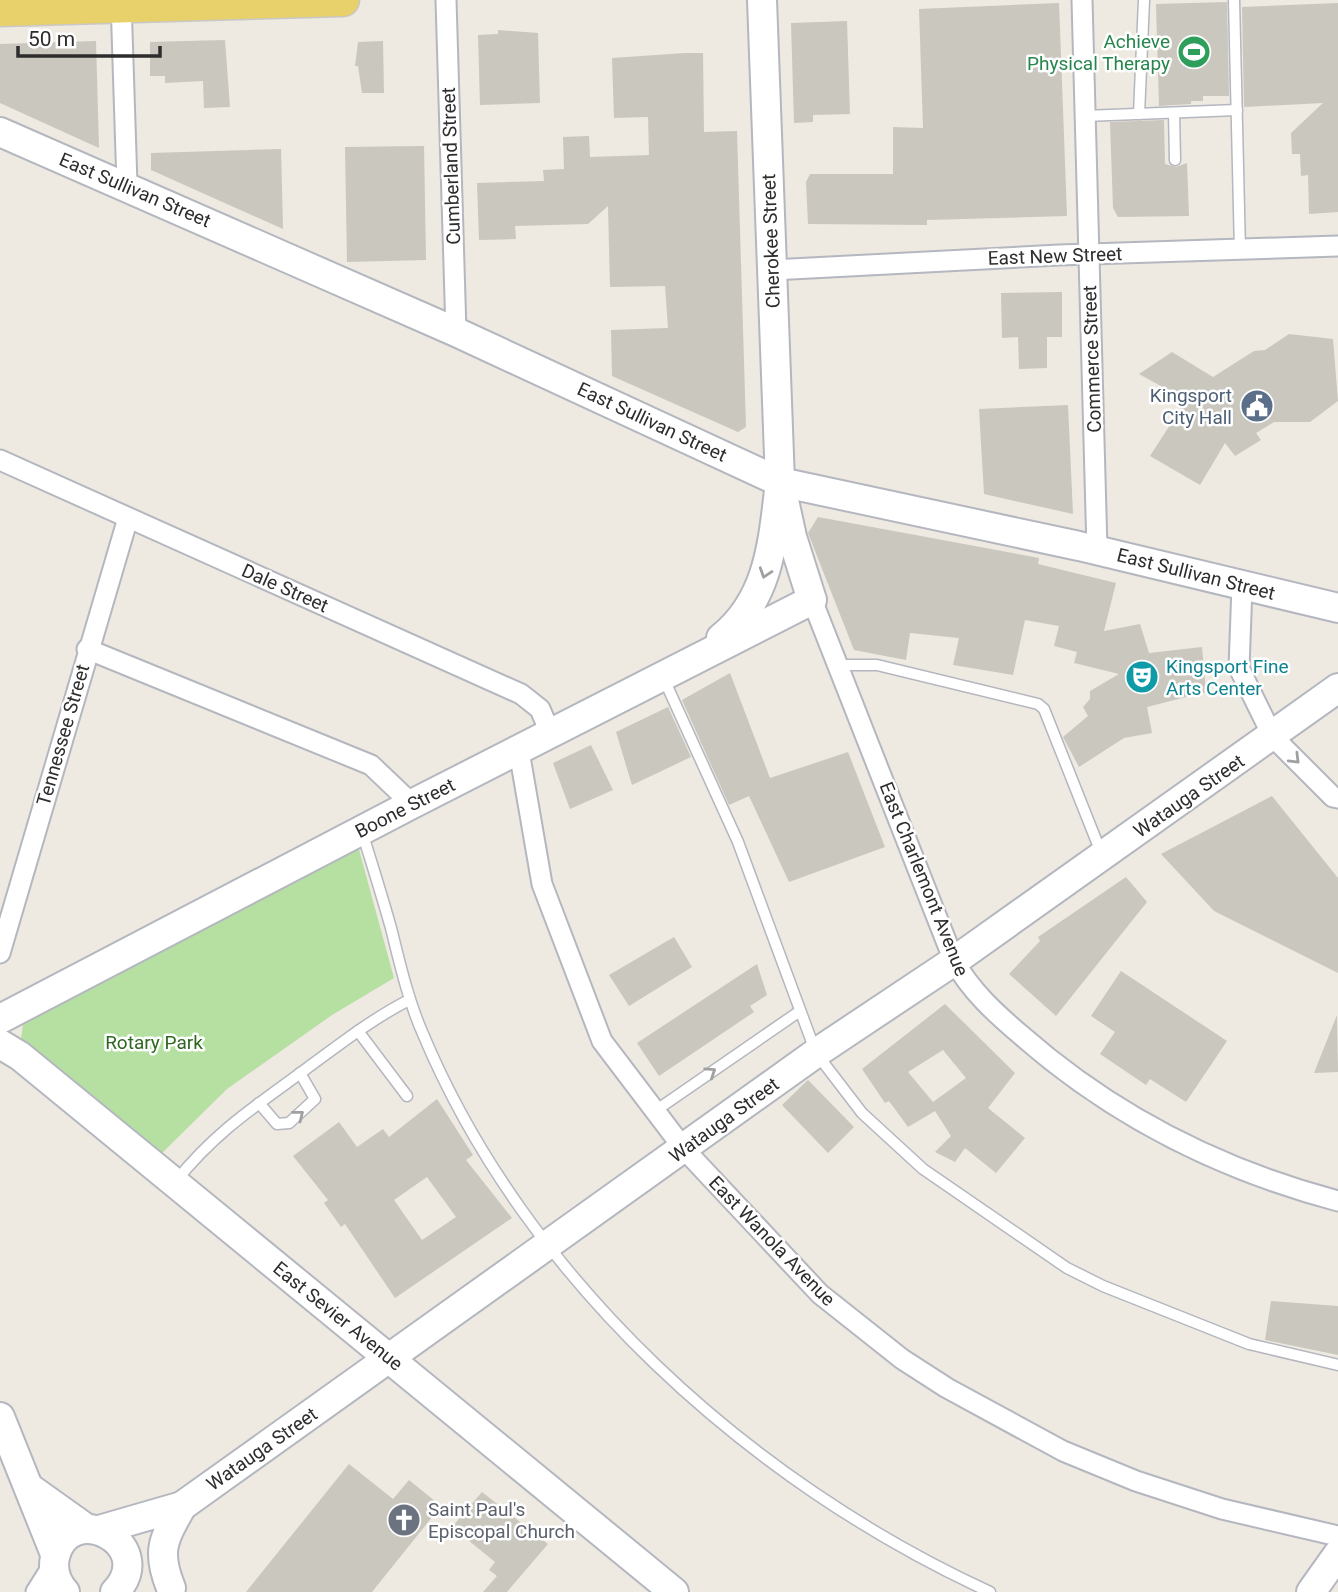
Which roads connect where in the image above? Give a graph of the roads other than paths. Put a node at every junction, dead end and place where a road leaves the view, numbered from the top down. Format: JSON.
{"nodes":[{"id":1,"x":343,"y":0,"type":"edge"},
{"id":2,"x":446,"y":0,"type":"edge"},
{"id":3,"x":762,"y":0,"type":"edge"},
{"id":4,"x":1082,"y":0,"type":"edge"},
{"id":5,"x":1144,"y":0,"type":"edge"},
{"id":6,"x":1234,"y":0,"type":"edge"},
{"id":7,"x":122,"y":3,"type":"edge"},
{"id":8,"x":0,"y":10,"type":"edge"},
{"id":9,"x":1237,"y":110,"type":"junction"},
{"id":10,"x":1174,"y":113,"type":"junction"},
{"id":11,"x":1139,"y":114,"type":"junction"},
{"id":12,"x":1085,"y":116,"type":"junction"},
{"id":13,"x":0,"y":132,"type":"edge"},
{"id":14,"x":1175,"y":160,"type":"dead end"},
{"id":15,"x":127,"y":185,"type":"junction"},
{"id":16,"x":1338,"y":246,"type":"edge"},
{"id":17,"x":1240,"y":251,"type":"junction"},
{"id":18,"x":1089,"y":254,"type":"junction"},
{"id":19,"x":772,"y":270,"type":"junction"},
{"id":20,"x":456,"y":332,"type":"junction"},
{"id":21,"x":0,"y":460,"type":"edge"},
{"id":22,"x":780,"y":482,"type":"junction"},
{"id":23,"x":128,"y":518,"type":"junction"},
{"id":24,"x":1097,"y":550,"type":"junction"},
{"id":25,"x":1242,"y":586,"type":"junction"},
{"id":26,"x":813,"y":600,"type":"junction"},
{"id":27,"x":1338,"y":608,"type":"edge"},
{"id":28,"x":87,"y":649,"type":"junction"},
{"id":29,"x":840,"y":665,"type":"junction"},
{"id":30,"x":673,"y":672,"type":"junction"},
{"id":31,"x":1338,"y":688,"type":"edge"},
{"id":32,"x":551,"y":735,"type":"junction"},
{"id":33,"x":1273,"y":737,"type":"junction"},
{"id":34,"x":519,"y":751,"type":"junction"},
{"id":35,"x":1338,"y":798,"type":"edge"},
{"id":36,"x":412,"y":804,"type":"junction"},
{"id":37,"x":362,"y":830,"type":"junction"},
{"id":38,"x":1102,"y":857,"type":"junction"},
{"id":39,"x":0,"y":953,"type":"edge"},
{"id":40,"x":954,"y":961,"type":"junction"},
{"id":41,"x":409,"y":1000,"type":"junction"},
{"id":42,"x":800,"y":1011,"type":"junction"},
{"id":43,"x":0,"y":1019,"type":"edge"},
{"id":44,"x":358,"y":1031,"type":"junction"},
{"id":45,"x":0,"y":1044,"type":"edge"},
{"id":46,"x":816,"y":1053,"type":"junction"},
{"id":47,"x":300,"y":1073,"type":"junction"},
{"id":48,"x":407,"y":1096,"type":"dead end"},
{"id":49,"x":259,"y":1103,"type":"junction"},
{"id":50,"x":655,"y":1111,"type":"junction"},
{"id":51,"x":684,"y":1149,"type":"junction"},
{"id":52,"x":174,"y":1183,"type":"junction"},
{"id":53,"x":1338,"y":1201,"type":"edge"},
{"id":54,"x":549,"y":1247,"type":"junction"},
{"id":55,"x":389,"y":1358,"type":"junction"},
{"id":56,"x":1338,"y":1365,"type":"edge"},
{"id":57,"x":0,"y":1417,"type":"edge"},
{"id":58,"x":31,"y":1489,"type":"junction"},
{"id":59,"x":182,"y":1506,"type":"junction"},
{"id":60,"x":93,"y":1530,"type":"junction"},
{"id":61,"x":1338,"y":1536,"type":"edge"},
{"id":62,"x":1338,"y":1553,"type":"edge"},
{"id":63,"x":54,"y":1560,"type":"junction"},
{"id":64,"x":126,"y":1560,"type":"junction"},
{"id":65,"x":173,"y":1590,"type":"edge"},
{"id":66,"x":117,"y":1591,"type":"edge"},
{"id":67,"x":36,"y":1592,"type":"edge"},
{"id":68,"x":65,"y":1592,"type":"edge"},
{"id":69,"x":674,"y":1592,"type":"edge"},
{"id":70,"x":990,"y":1592,"type":"edge"},
{"id":71,"x":1311,"y":1592,"type":"edge"}],
"edges":[{"from":1,"to":7,"type":"main road"},
{"from":2,"to":20,"type":"street","name":"Cumberland Street"},
{"from":3,"to":19,"type":"street","name":"Cherokee Street"},
{"from":4,"to":12,"type":"street","name":"Commerce Street"},
{"from":5,"to":11,"type":"lane"},
{"from":6,"to":9,"type":"lane"},
{"from":7,"to":8,"type":"main road"},
{"from":7,"to":15,"type":"street"},
{"from":9,"to":10,"type":"lane"},
{"from":9,"to":17,"type":"lane"},
{"from":10,"to":11,"type":"lane"},
{"from":10,"to":14,"type":"lane"},
{"from":11,"to":12,"type":"lane"},
{"from":12,"to":18,"type":"street","name":"Commerce Street"},
{"from":13,"to":15,"type":"street","name":"East Sullivan Street"},
{"from":15,"to":20,"type":"street","name":"East Sullivan Street"},
{"from":16,"to":17,"type":"street","name":"East New Street"},
{"from":17,"to":18,"type":"street","name":"East New Street"},
{"from":18,"to":19,"type":"street","name":"East New Street"},
{"from":18,"to":24,"type":"street","name":"Commerce Street"},
{"from":19,"to":22,"type":"street","name":"Cherokee Street"},
{"from":20,"to":22,"type":"street","name":"East Sullivan Street"},
{"from":21,"to":23,"type":"street","name":"Dale Street"},
{"from":22,"to":24,"type":"street","name":"East Sullivan Street"},
{"from":22,"to":26,"type":"street","name":"East Charlemont Avenue"},
{"from":22,"to":30,"type":"street","one_way":true},
{"from":23,"to":28,"type":"street","name":"Tennessee Street"},
{"from":23,"to":32,"type":"street","name":"Dale Street"},
{"from":24,"to":25,"type":"street","name":"East Sullivan Street"},
{"from":25,"to":27,"type":"street","name":"East Sullivan Street"},
{"from":25,"to":33,"type":"street"},
{"from":26,"to":29,"type":"street","name":"East Charlemont Avenue"},
{"from":26,"to":30,"type":"street","name":"Boone Street"},
{"from":28,"to":36,"type":"street"},
{"from":28,"to":39,"type":"street","name":"Tennessee Street"},
{"from":29,"to":38,"type":"lane"},
{"from":29,"to":40,"type":"street","name":"East Charlemont Avenue"},
{"from":30,"to":32,"type":"street","name":"Boone Street"},
{"from":30,"to":42,"type":"lane"},
{"from":31,"to":33,"type":"street","name":"Watauga Street"},
{"from":32,"to":34,"type":"street","name":"Boone Street"},
{"from":33,"to":35,"type":"street","one_way":true},
{"from":33,"to":38,"type":"street","name":"Watauga Street"},
{"from":34,"to":36,"type":"street","name":"Boone Street"},
{"from":34,"to":50,"type":"street","name":"East Wanola Avenue"},
{"from":36,"to":37,"type":"street","name":"Boone Street"},
{"from":37,"to":41,"type":"lane"},
{"from":37,"to":43,"type":"street","name":"Boone Street"},
{"from":38,"to":40,"type":"street","name":"Watauga Street"},
{"from":40,"to":46,"type":"street","name":"Watauga Street"},
{"from":40,"to":53,"type":"street","name":"East Charlemont Avenue"},
{"from":41,"to":44,"type":"lane"},
{"from":41,"to":54,"type":"lane"},
{"from":42,"to":46,"type":"lane"},
{"from":50,"to":42,"type":"lane","one_way":true},
{"from":44,"to":47,"type":"lane"},
{"from":44,"to":48,"type":"lane"},
{"from":45,"to":52,"type":"street","name":"East Sevier Avenue"},
{"from":46,"to":51,"type":"street","name":"Watauga Street"},
{"from":46,"to":56,"type":"lane"},
{"from":47,"to":49,"type":"lane"},
{"from":49,"to":47,"type":"lane","one_way":true},
{"from":49,"to":52,"type":"lane"},
{"from":50,"to":51,"type":"street","name":"East Wanola Avenue"},
{"from":51,"to":54,"type":"street","name":"Watauga Street"},
{"from":51,"to":61,"type":"street","name":"East Wanola Avenue"},
{"from":52,"to":55,"type":"street","name":"East Sevier Avenue"},
{"from":54,"to":55,"type":"street","name":"Watauga Street"},
{"from":54,"to":70,"type":"lane"},
{"from":55,"to":59,"type":"street","name":"Watauga Street"},
{"from":55,"to":69,"type":"street","name":"East Sevier Avenue"},
{"from":57,"to":58,"type":"street"},
{"from":58,"to":60,"type":"street"},
{"from":58,"to":63,"type":"street"},
{"from":59,"to":60,"type":"street","name":"Watauga Street"},
{"from":59,"to":64,"type":"street"},
{"from":59,"to":65,"type":"street"},
{"from":60,"to":63,"type":"street","name":"Watauga Street"},
{"from":60,"to":64,"type":"street"},
{"from":62,"to":71,"type":"street"},
{"from":63,"to":67,"type":"street"},
{"from":63,"to":68,"type":"street"},
{"from":64,"to":65,"type":"street"},
{"from":64,"to":66,"type":"street"},
{"from":65,"to":66,"type":"street"}]}
